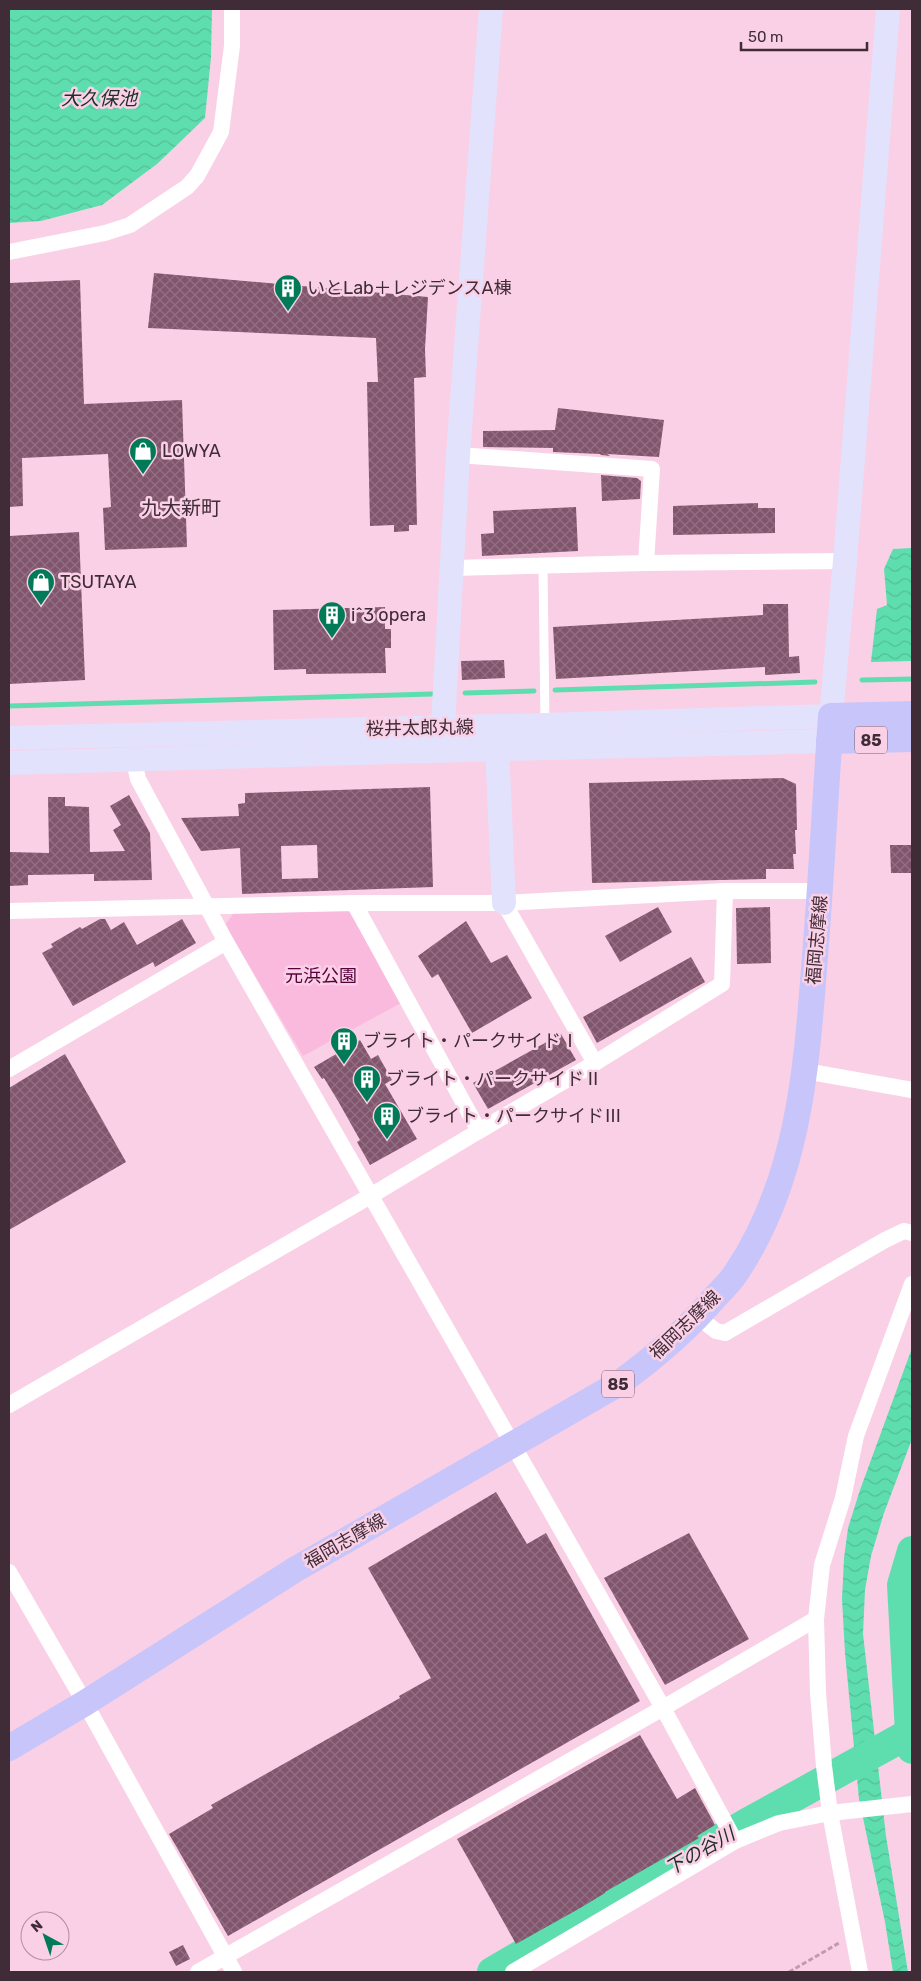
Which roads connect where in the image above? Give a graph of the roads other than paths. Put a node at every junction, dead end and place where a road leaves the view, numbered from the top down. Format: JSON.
{"nodes":[{"id":1,"x":232,"y":9,"type":"edge"},
{"id":2,"x":491,"y":9,"type":"edge"},
{"id":3,"x":888,"y":9,"type":"edge"},
{"id":4,"x":9,"y":252,"type":"edge"},
{"id":5,"x":458,"y":455,"type":"junction"},
{"id":6,"x":845,"y":561,"type":"junction"},
{"id":7,"x":646,"y":563,"type":"junction"},
{"id":8,"x":543,"y":566,"type":"junction"},
{"id":9,"x":452,"y":568,"type":"junction"},
{"id":10,"x":912,"y":714,"type":"edge"},
{"id":11,"x":545,"y":725,"type":"junction"},
{"id":12,"x":830,"y":728,"type":"junction"},
{"id":13,"x":9,"y":738,"type":"edge"},
{"id":14,"x":442,"y":739,"type":"junction"},
{"id":15,"x":912,"y":739,"type":"edge"},
{"id":16,"x":496,"y":748,"type":"junction"},
{"id":17,"x":134,"y":761,"type":"junction"},
{"id":18,"x":9,"y":763,"type":"edge"},
{"id":19,"x":725,"y":891,"type":"junction"},
{"id":20,"x":821,"y":891,"type":"junction"},
{"id":21,"x":354,"y":903,"type":"junction"},
{"id":22,"x":504,"y":903,"type":"junction"},
{"id":23,"x":207,"y":906,"type":"junction"},
{"id":24,"x":9,"y":911,"type":"edge"},
{"id":25,"x":226,"y":942,"type":"junction"},
{"id":26,"x":595,"y":1063,"type":"junction"},
{"id":27,"x":9,"y":1069,"type":"edge"},
{"id":28,"x":805,"y":1071,"type":"junction"},
{"id":29,"x":912,"y":1090,"type":"edge"},
{"id":30,"x":479,"y":1131,"type":"junction"},
{"id":31,"x":372,"y":1195,"type":"junction"},
{"id":32,"x":912,"y":1233,"type":"edge"},
{"id":33,"x":912,"y":1284,"type":"edge"},
{"id":34,"x":698,"y":1317,"type":"junction"},
{"id":35,"x":9,"y":1405,"type":"edge"},
{"id":36,"x":513,"y":1444,"type":"junction"},
{"id":37,"x":9,"y":1572,"type":"edge"},
{"id":38,"x":816,"y":1619,"type":"junction"},
{"id":39,"x":85,"y":1703,"type":"junction"},
{"id":40,"x":663,"y":1708,"type":"junction"},
{"id":41,"x":9,"y":1748,"type":"edge"},
{"id":42,"x":912,"y":1804,"type":"edge"},
{"id":43,"x":836,"y":1813,"type":"junction"},
{"id":44,"x":731,"y":1835,"type":"junction"},
{"id":45,"x":225,"y":1957,"type":"junction"},
{"id":46,"x":198,"y":1972,"type":"edge"},
{"id":47,"x":234,"y":1972,"type":"edge"},
{"id":48,"x":512,"y":1972,"type":"edge"},
{"id":49,"x":860,"y":1972,"type":"edge"}],
"edges":[{"from":1,"to":4,"type":"street"},
{"from":2,"to":5,"type":"main road"},
{"from":3,"to":6,"type":"main road"},
{"from":5,"to":7,"type":"street"},
{"from":5,"to":9,"type":"main road"},
{"from":6,"to":7,"type":"street"},
{"from":6,"to":12,"type":"main road"},
{"from":7,"to":8,"type":"street"},
{"from":8,"to":9,"type":"street"},
{"from":8,"to":11,"type":"lane"},
{"from":9,"to":14,"type":"main road"},
{"from":10,"to":12,"type":"main road","number":"85"},
{"from":11,"to":12,"type":"main road","name":"桜井太郎丸線"},
{"from":11,"to":14,"type":"main road","name":"桜井太郎丸線"},
{"from":12,"to":15,"type":"main road","number":"85"},
{"from":12,"to":16,"type":"main road","name":"桜井太郎丸線"},
{"from":12,"to":20,"type":"main road","name":"福岡志摩線","number":"85"},
{"from":13,"to":14,"type":"main road","name":"桜井太郎丸線"},
{"from":14,"to":16,"type":"main road","name":"桜井太郎丸線"},
{"from":14,"to":17,"type":"main road","name":"桜井太郎丸線"},
{"from":16,"to":22,"type":"main road"},
{"from":17,"to":18,"type":"main road","name":"桜井太郎丸線"},
{"from":17,"to":23,"type":"street"},
{"from":19,"to":20,"type":"street"},
{"from":19,"to":22,"type":"street"},
{"from":19,"to":26,"type":"street"},
{"from":20,"to":28,"type":"main road","name":"福岡志摩線","number":"85"},
{"from":21,"to":22,"type":"street"},
{"from":21,"to":23,"type":"street"},
{"from":21,"to":30,"type":"street"},
{"from":22,"to":26,"type":"street"},
{"from":23,"to":24,"type":"street"},
{"from":23,"to":25,"type":"street"},
{"from":25,"to":27,"type":"street"},
{"from":25,"to":31,"type":"street"},
{"from":26,"to":30,"type":"street"},
{"from":28,"to":29,"type":"street"},
{"from":28,"to":34,"type":"main road","name":"福岡志摩線","number":"85"},
{"from":30,"to":31,"type":"street"},
{"from":31,"to":35,"type":"street"},
{"from":31,"to":36,"type":"street"},
{"from":32,"to":34,"type":"street"},
{"from":33,"to":38,"type":"street"},
{"from":34,"to":36,"type":"main road","name":"福岡志摩線","number":"85"},
{"from":36,"to":39,"type":"main road","name":"福岡志摩線","number":"85"},
{"from":36,"to":40,"type":"street"},
{"from":37,"to":39,"type":"street"},
{"from":38,"to":40,"type":"street"},
{"from":38,"to":43,"type":"street"},
{"from":39,"to":41,"type":"main road","name":"福岡志摩線","number":"85"},
{"from":39,"to":45,"type":"street"},
{"from":40,"to":44,"type":"street"},
{"from":40,"to":45,"type":"street"},
{"from":42,"to":43,"type":"street"},
{"from":43,"to":44,"type":"street"},
{"from":43,"to":49,"type":"street"},
{"from":44,"to":48,"type":"street"},
{"from":45,"to":46,"type":"street"},
{"from":45,"to":47,"type":"street"}]}
